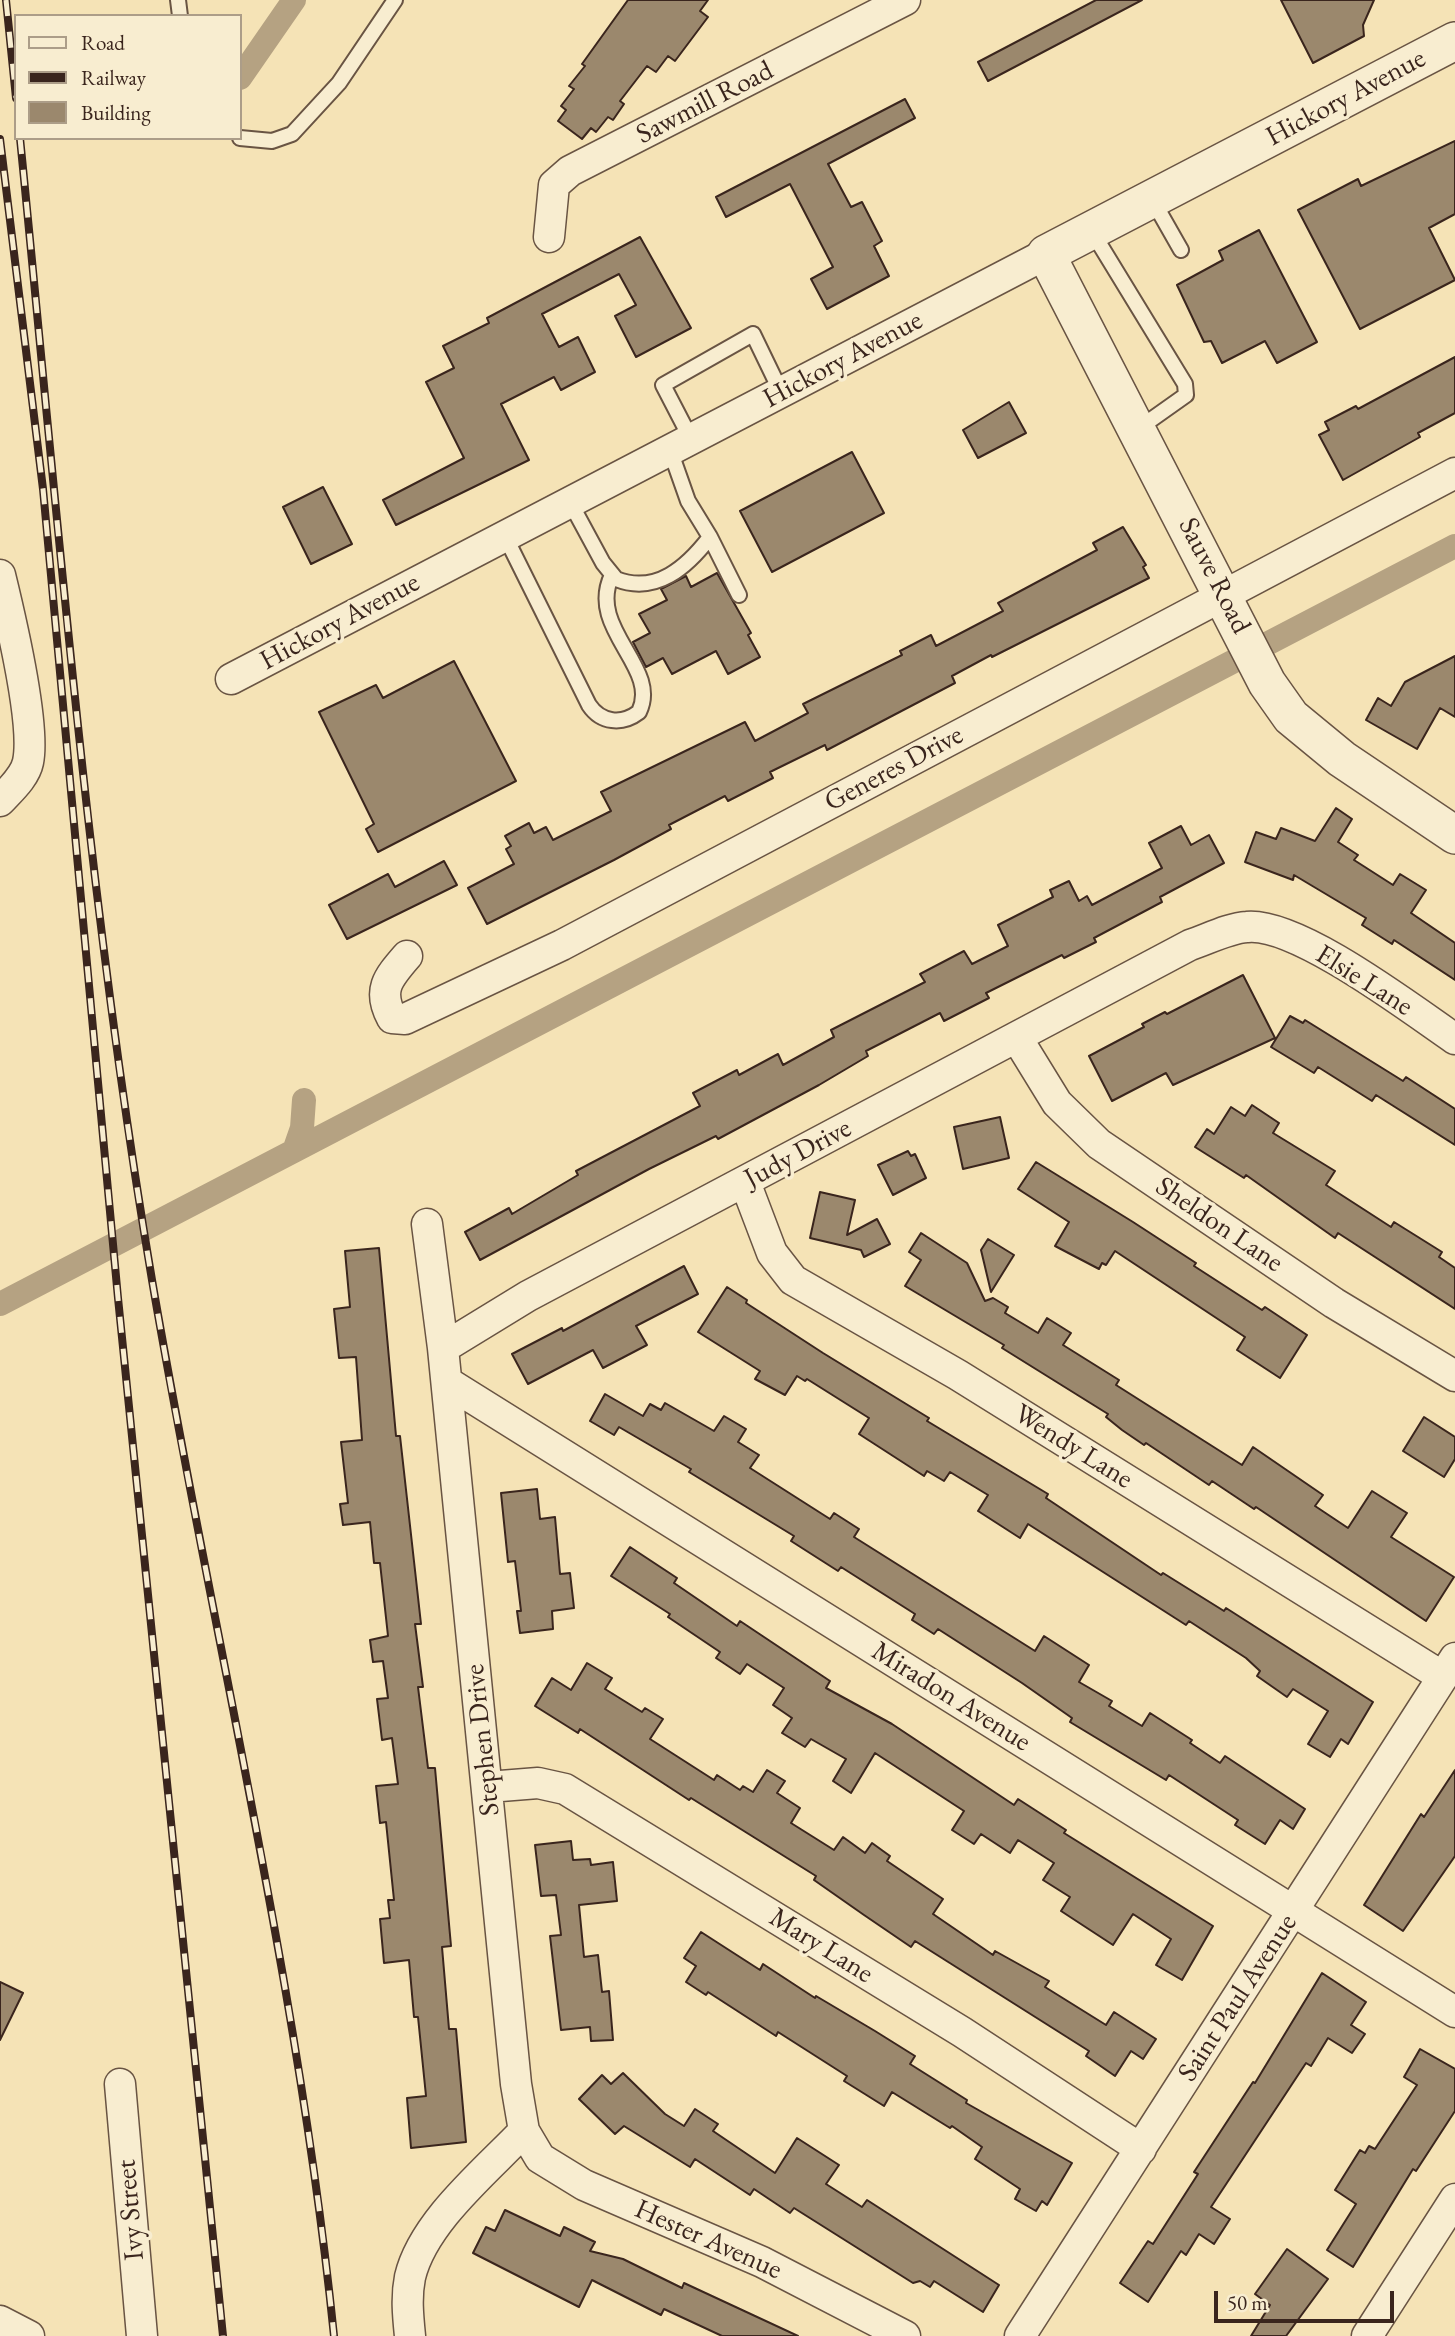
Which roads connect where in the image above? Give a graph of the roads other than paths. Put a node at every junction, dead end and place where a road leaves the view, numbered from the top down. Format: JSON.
{"nodes":[{"id":1,"x":394,"y":0,"type":"edge"},
{"id":2,"x":905,"y":0,"type":"edge"},
{"id":3,"x":1455,"y":41,"type":"edge"},
{"id":4,"x":242,"y":138,"type":"edge"},
{"id":5,"x":1152,"y":199,"type":"junction"},
{"id":6,"x":1091,"y":230,"type":"junction"},
{"id":7,"x":550,"y":237,"type":"dead end"},
{"id":8,"x":1181,"y":250,"type":"dead end"},
{"id":9,"x":1046,"y":254,"type":"junction"},
{"id":10,"x":782,"y":392,"type":"junction"},
{"id":11,"x":1138,"y":429,"type":"junction"},
{"id":12,"x":680,"y":445,"type":"junction"},
{"id":13,"x":1455,"y":473,"type":"edge"},
{"id":14,"x":570,"y":502,"type":"junction"},
{"id":15,"x":505,"y":536,"type":"junction"},
{"id":16,"x":710,"y":537,"type":"junction"},
{"id":17,"x":0,"y":575,"type":"edge"},
{"id":18,"x":612,"y":575,"type":"junction"},
{"id":19,"x":739,"y":595,"type":"dead end"},
{"id":20,"x":1229,"y":606,"type":"junction"},
{"id":21,"x":231,"y":679,"type":"dead end"},
{"id":22,"x":0,"y":801,"type":"edge"},
{"id":23,"x":1455,"y":835,"type":"edge"},
{"id":24,"x":1271,"y":930,"type":"joint"},
{"id":25,"x":407,"y":956,"type":"dead end"},
{"id":26,"x":1017,"y":1038,"type":"junction"},
{"id":27,"x":1455,"y":1039,"type":"edge"},
{"id":28,"x":745,"y":1182,"type":"junction"},
{"id":29,"x":427,"y":1224,"type":"dead end"},
{"id":30,"x":443,"y":1348,"type":"junction"},
{"id":31,"x":1455,"y":1376,"type":"edge"},
{"id":32,"x":447,"y":1382,"type":"junction"},
{"id":33,"x":1449,"y":1668,"type":"edge"},
{"id":34,"x":488,"y":1787,"type":"junction"},
{"id":35,"x":1294,"y":1912,"type":"junction"},
{"id":36,"x":1455,"y":2011,"type":"edge"},
{"id":37,"x":120,"y":2084,"type":"dead end"},
{"id":38,"x":524,"y":2131,"type":"junction"},
{"id":39,"x":1140,"y":2149,"type":"junction"},
{"id":40,"x":1455,"y":2199,"type":"edge"},
{"id":41,"x":0,"y":2321,"type":"edge"},
{"id":42,"x":29,"y":2336,"type":"edge"},
{"id":43,"x":142,"y":2336,"type":"edge"},
{"id":44,"x":410,"y":2336,"type":"edge"},
{"id":45,"x":905,"y":2336,"type":"edge"},
{"id":46,"x":1020,"y":2336,"type":"edge"},
{"id":47,"x":1367,"y":2336,"type":"edge"}],
"edges":[{"from":1,"to":4,"type":"lane"},
{"from":2,"to":7,"type":"street","name":"Sawmill Road"},
{"from":3,"to":5,"type":"street","name":"Hickory Avenue"},
{"from":5,"to":6,"type":"street","name":"Hickory Avenue"},
{"from":5,"to":8,"type":"lane"},
{"from":6,"to":9,"type":"street","name":"Hickory Avenue"},
{"from":6,"to":11,"type":"lane"},
{"from":9,"to":10,"type":"street","name":"Hickory Avenue"},
{"from":9,"to":11,"type":"street","name":"Sauve Road"},
{"from":10,"to":12,"type":"street","name":"Hickory Avenue"},
{"from":10,"to":12,"type":"lane"},
{"from":11,"to":20,"type":"street","name":"Sauve Road"},
{"from":12,"to":14,"type":"street","name":"Hickory Avenue"},
{"from":12,"to":16,"type":"lane"},
{"from":13,"to":20,"type":"street","name":"Generes Drive"},
{"from":14,"to":15,"type":"street","name":"Hickory Avenue"},
{"from":14,"to":18,"type":"lane"},
{"from":15,"to":18,"type":"lane"},
{"from":15,"to":21,"type":"street","name":"Hickory Avenue"},
{"from":16,"to":18,"type":"lane"},
{"from":16,"to":19,"type":"lane"},
{"from":17,"to":22,"type":"street"},
{"from":20,"to":23,"type":"street","name":"Sauve Road"},
{"from":20,"to":25,"type":"street","name":"Generes Drive"},
{"from":24,"to":26,"type":"street","name":"Judy Drive"},
{"from":24,"to":27,"type":"street","name":"Elsie Lane"},
{"from":26,"to":28,"type":"street","name":"Judy Drive"},
{"from":26,"to":31,"type":"street","name":"Sheldon Lane"},
{"from":28,"to":30,"type":"street","name":"Judy Drive"},
{"from":28,"to":33,"type":"street","name":"Wendy Lane"},
{"from":29,"to":30,"type":"street"},
{"from":30,"to":32,"type":"street","name":"Stephen Drive"},
{"from":32,"to":34,"type":"street","name":"Stephen Drive"},
{"from":32,"to":35,"type":"street","name":"Miradon Avenue"},
{"from":33,"to":35,"type":"street","name":"Saint Paul Avenue"},
{"from":34,"to":38,"type":"street","name":"Stephen Drive"},
{"from":34,"to":39,"type":"street","name":"Mary Lane"},
{"from":35,"to":36,"type":"street","name":"Miradon Avenue"},
{"from":35,"to":39,"type":"street","name":"Saint Paul Avenue"},
{"from":37,"to":43,"type":"street","name":"Ivy Street"},
{"from":38,"to":44,"type":"street"},
{"from":38,"to":45,"type":"street","name":"Hester Avenue"},
{"from":39,"to":46,"type":"street","name":"Saint Paul Avenue"},
{"from":40,"to":47,"type":"street"},
{"from":41,"to":42,"type":"street"}]}
